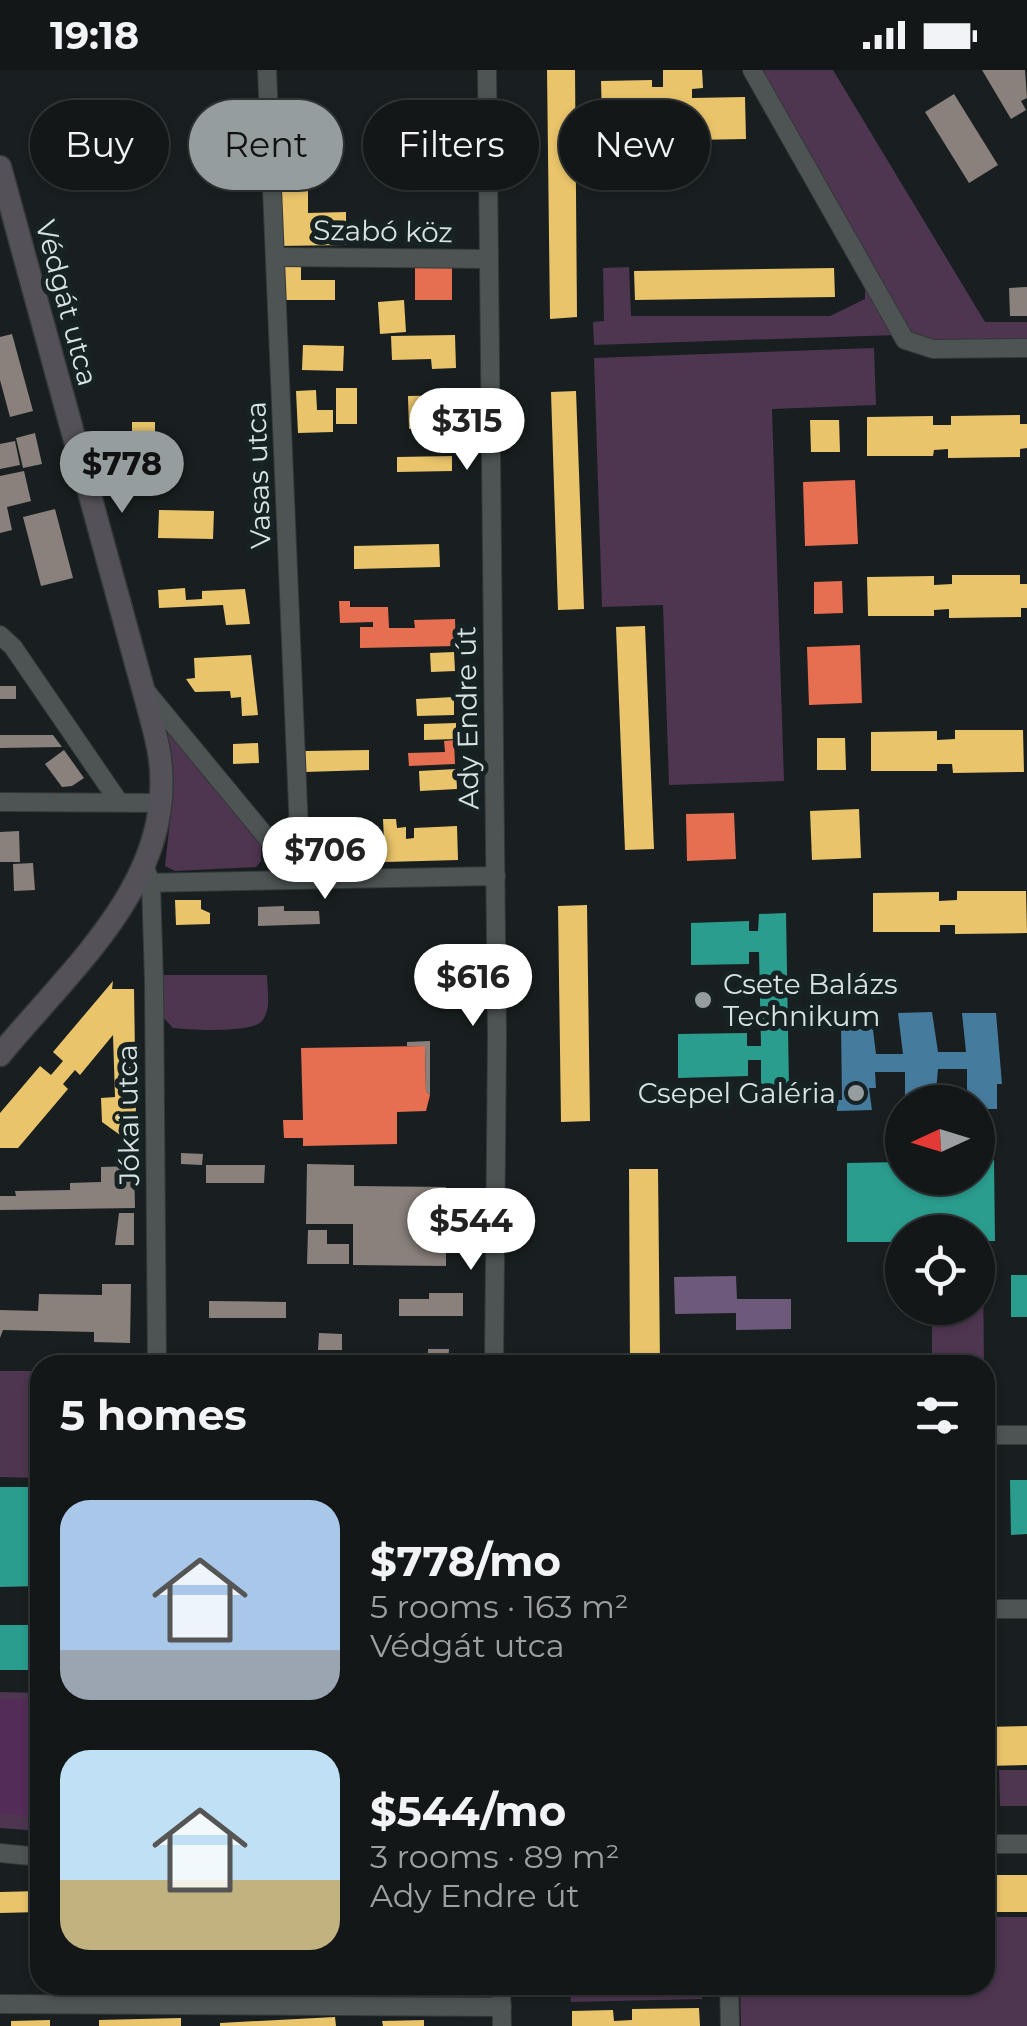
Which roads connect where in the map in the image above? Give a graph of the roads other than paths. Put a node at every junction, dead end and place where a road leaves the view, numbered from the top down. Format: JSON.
{"nodes":[{"id":1,"x":267,"y":70,"type":"edge"},
{"id":2,"x":488,"y":70,"type":"edge"},
{"id":3,"x":752,"y":70,"type":"edge"},
{"id":4,"x":0,"y":167,"type":"edge"},
{"id":5,"x":277,"y":257,"type":"junction"},
{"id":6,"x":489,"y":259,"type":"junction"},
{"id":7,"x":1027,"y":348,"type":"edge"},
{"id":8,"x":0,"y":635,"type":"edge"},
{"id":9,"x":142,"y":685,"type":"junction"},
{"id":10,"x":0,"y":802,"type":"edge"},
{"id":11,"x":119,"y":802,"type":"junction"},
{"id":12,"x":161,"y":803,"type":"junction"},
{"id":13,"x":496,"y":876,"type":"junction"},
{"id":14,"x":144,"y":877,"type":"junction"},
{"id":15,"x":300,"y":878,"type":"junction"},
{"id":16,"x":0,"y":1054,"type":"edge"},
{"id":17,"x":157,"y":1355,"type":"edge"},
{"id":18,"x":494,"y":1355,"type":"edge"},
{"id":19,"x":1027,"y":1435,"type":"edge"},
{"id":20,"x":995,"y":1436,"type":"edge"},
{"id":21,"x":995,"y":1609,"type":"edge"},
{"id":22,"x":1027,"y":1609,"type":"edge"},
{"id":23,"x":995,"y":1844,"type":"edge"},
{"id":24,"x":1027,"y":1844,"type":"edge"},
{"id":25,"x":0,"y":1853,"type":"edge"},
{"id":26,"x":30,"y":1857,"type":"edge"},
{"id":27,"x":729,"y":1995,"type":"edge"},
{"id":28,"x":0,"y":2004,"type":"edge"},
{"id":29,"x":502,"y":2016,"type":"edge"},
{"id":30,"x":730,"y":2026,"type":"edge"}],
"edges":[{"from":1,"to":5,"type":"street","name":"Vasas utca"},
{"from":2,"to":6,"type":"street","name":"Ady Endre út"},
{"from":3,"to":7,"type":"street"},
{"from":4,"to":9,"type":"main road","name":"Védgát utca"},
{"from":5,"to":6,"type":"street","name":"Szabó köz"},
{"from":5,"to":15,"type":"street","name":"Vasas utca"},
{"from":6,"to":13,"type":"street","name":"Ady Endre út"},
{"from":8,"to":11,"type":"street"},
{"from":9,"to":12,"type":"main road","name":"Védgát utca"},
{"from":9,"to":15,"type":"street","name":"Védgát utca"},
{"from":10,"to":11,"type":"street"},
{"from":11,"to":12,"type":"street"},
{"from":12,"to":14,"type":"main road","name":"Védgát utca"},
{"from":13,"to":15,"type":"street"},
{"from":13,"to":18,"type":"street","name":"Ady Endre út"},
{"from":14,"to":15,"type":"street"},
{"from":14,"to":16,"type":"main road","name":"Védgát utca"},
{"from":14,"to":17,"type":"street","name":"Jókai utca"},
{"from":19,"to":20,"type":"street"},
{"from":21,"to":22,"type":"street"},
{"from":23,"to":24,"type":"street"},
{"from":25,"to":26,"type":"street"},
{"from":27,"to":30,"type":"street"},
{"from":28,"to":29,"type":"street"}]}
